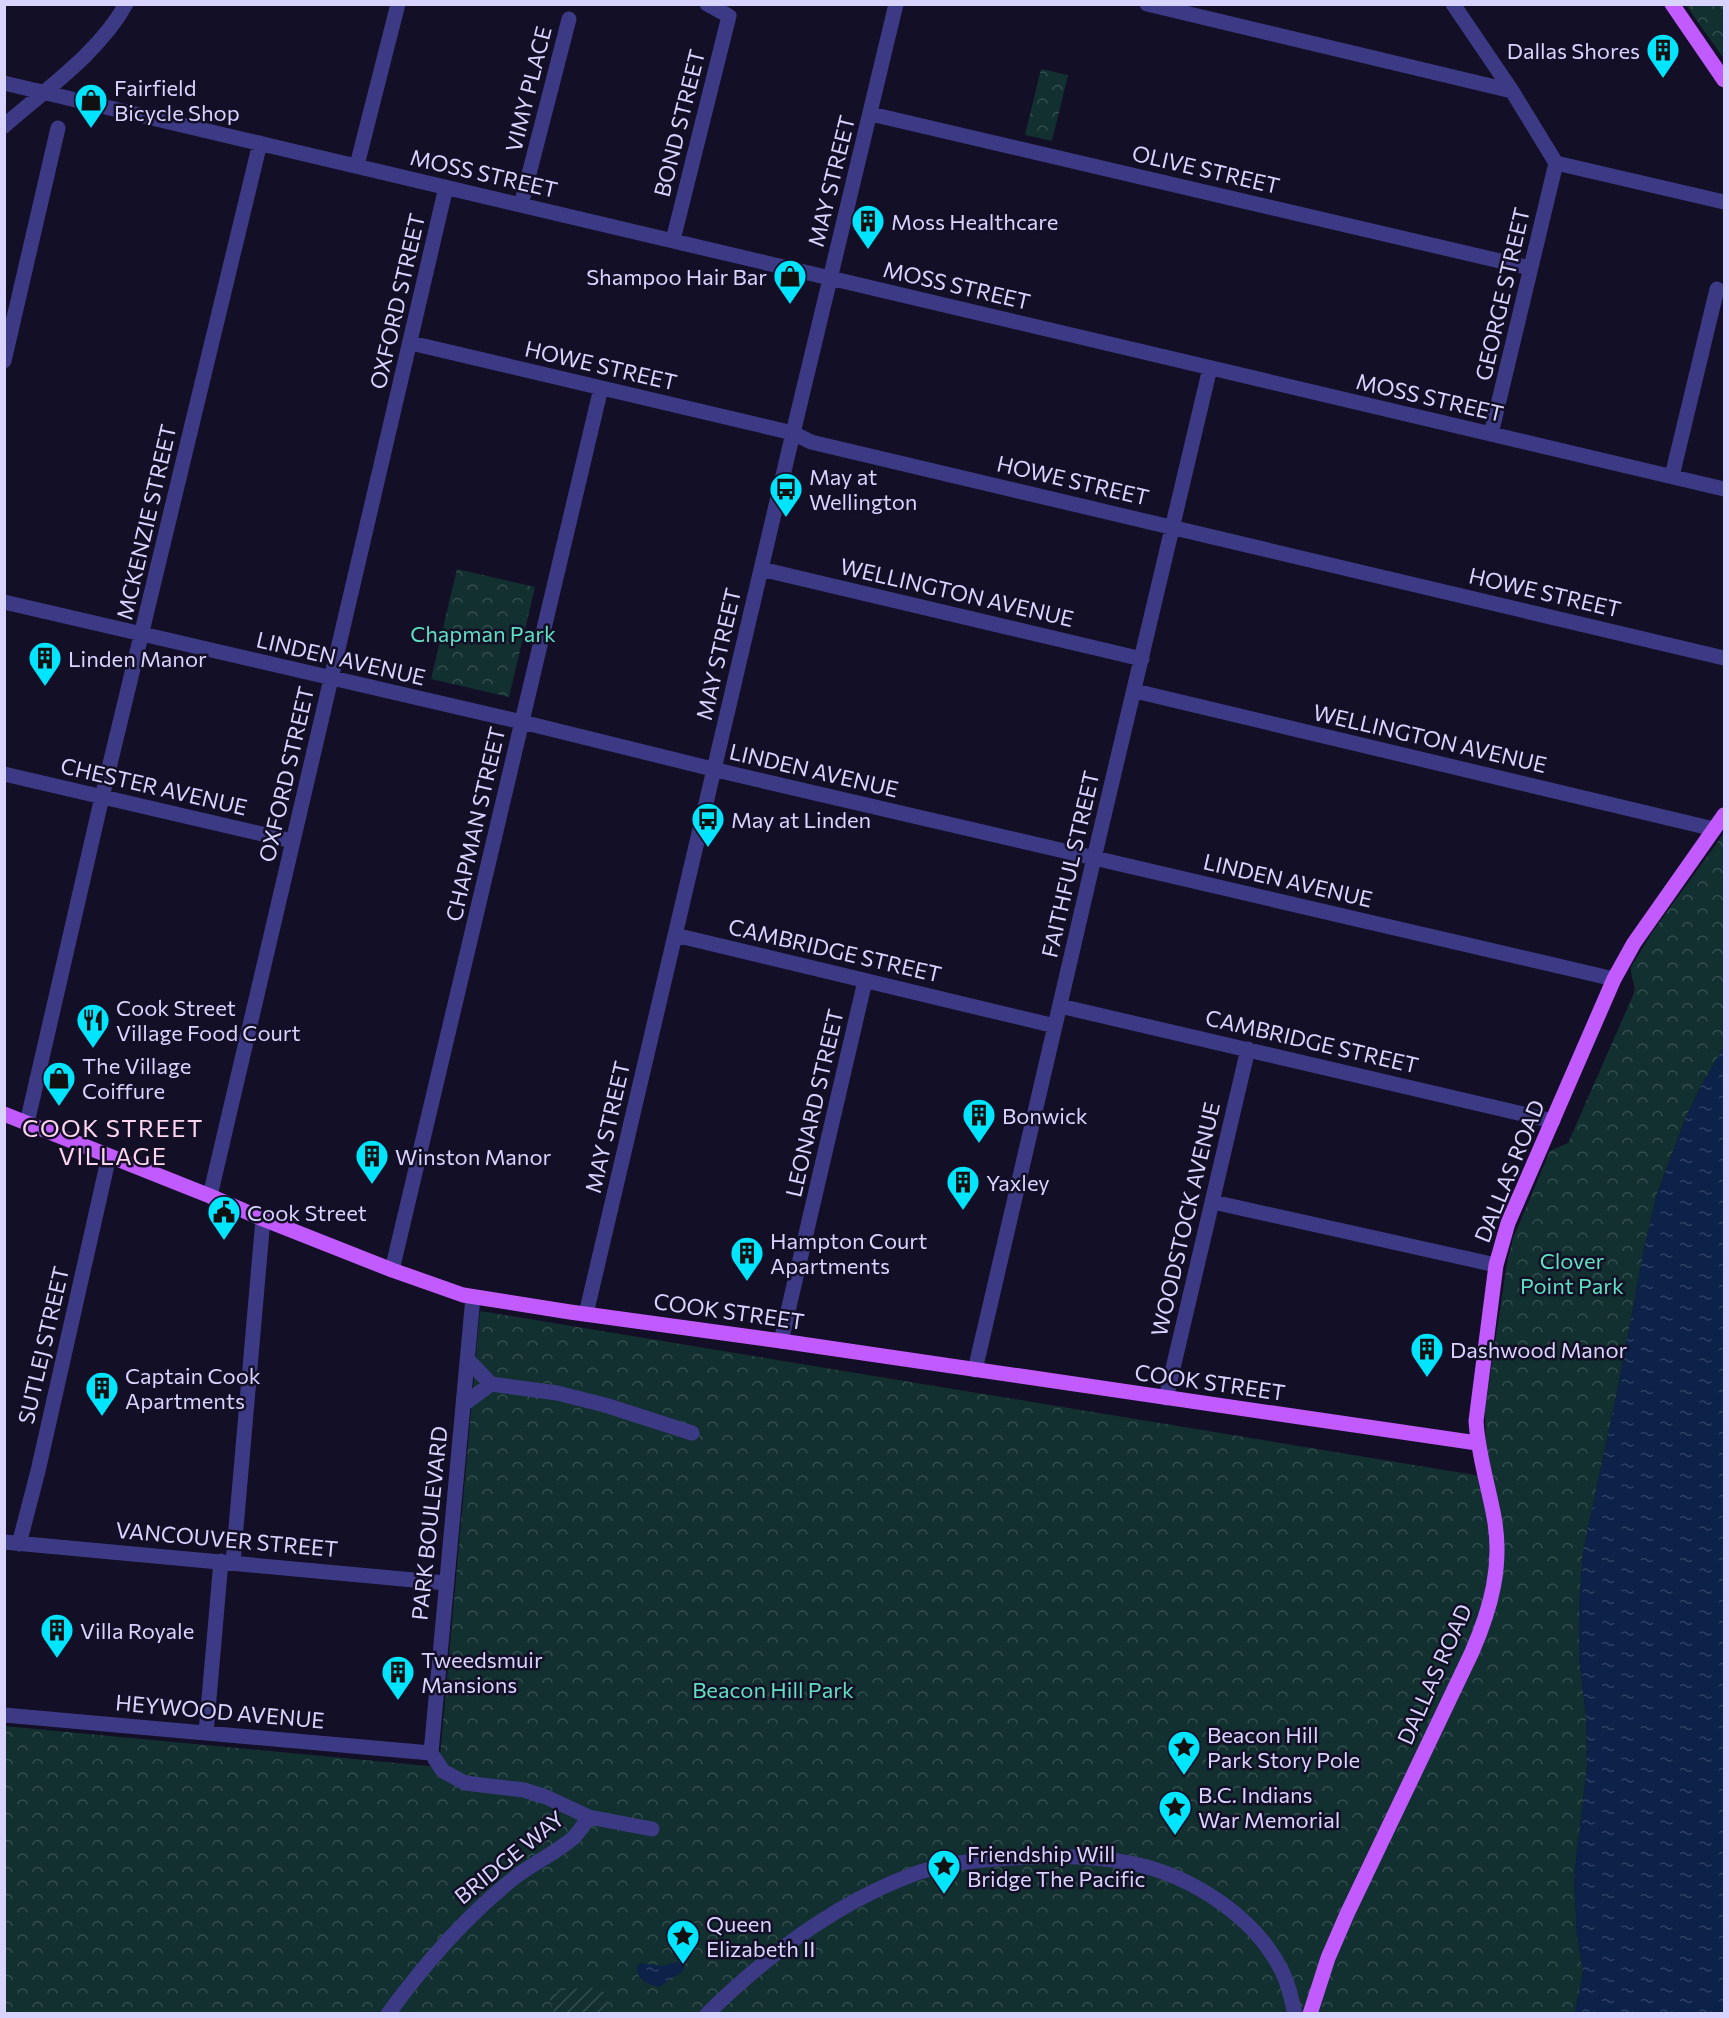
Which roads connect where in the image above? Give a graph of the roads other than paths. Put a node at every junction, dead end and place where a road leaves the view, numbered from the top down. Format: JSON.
{"nodes":[{"id":1,"x":126,"y":4,"type":"edge"},
{"id":2,"x":398,"y":4,"type":"edge"},
{"id":3,"x":707,"y":4,"type":"edge"},
{"id":4,"x":896,"y":4,"type":"edge"},
{"id":5,"x":1147,"y":4,"type":"edge"},
{"id":6,"x":1453,"y":4,"type":"edge"},
{"id":7,"x":1672,"y":4,"type":"edge"},
{"id":8,"x":569,"y":19,"type":"dead end"},
{"id":9,"x":1725,"y":80,"type":"edge"},
{"id":10,"x":4,"y":83,"type":"edge"},
{"id":11,"x":1512,"y":91,"type":"junction"},
{"id":12,"x":42,"y":93,"type":"junction"},
{"id":13,"x":871,"y":114,"type":"junction"},
{"id":14,"x":4,"y":126,"type":"edge"},
{"id":15,"x":58,"y":128,"type":"dead end"},
{"id":16,"x":260,"y":143,"type":"junction"},
{"id":17,"x":1556,"y":163,"type":"junction"},
{"id":18,"x":357,"y":165,"type":"junction"},
{"id":19,"x":446,"y":188,"type":"junction"},
{"id":20,"x":1725,"y":202,"type":"edge"},
{"id":21,"x":522,"y":205,"type":"junction"},
{"id":22,"x":674,"y":240,"type":"junction"},
{"id":23,"x":1530,"y":268,"type":"junction"},
{"id":24,"x":830,"y":278,"type":"junction"},
{"id":25,"x":1717,"y":289,"type":"dead end"},
{"id":26,"x":411,"y":343,"type":"junction"},
{"id":27,"x":4,"y":360,"type":"edge"},
{"id":28,"x":1210,"y":368,"type":"junction"},
{"id":29,"x":601,"y":388,"type":"junction"},
{"id":30,"x":793,"y":433,"type":"junction"},
{"id":31,"x":1491,"y":434,"type":"junction"},
{"id":32,"x":1672,"y":476,"type":"junction"},
{"id":33,"x":1725,"y":489,"type":"edge"},
{"id":34,"x":1173,"y":526,"type":"junction"},
{"id":35,"x":761,"y":569,"type":"junction"},
{"id":36,"x":4,"y":602,"type":"edge"},
{"id":37,"x":142,"y":635,"type":"junction"},
{"id":38,"x":1725,"y":658,"type":"edge"},
{"id":39,"x":1142,"y":659,"type":"junction"},
{"id":40,"x":332,"y":678,"type":"junction"},
{"id":41,"x":1135,"y":691,"type":"junction"},
{"id":42,"x":522,"y":722,"type":"junction"},
{"id":43,"x":714,"y":769,"type":"junction"},
{"id":44,"x":4,"y":774,"type":"edge"},
{"id":45,"x":102,"y":797,"type":"junction"},
{"id":46,"x":1725,"y":815,"type":"edge"},
{"id":47,"x":1714,"y":829,"type":"junction"},
{"id":48,"x":292,"y":841,"type":"junction"},
{"id":49,"x":1094,"y":858,"type":"junction"},
{"id":50,"x":675,"y":935,"type":"junction"},
{"id":51,"x":1614,"y":979,"type":"junction"},
{"id":52,"x":865,"y":981,"type":"junction"},
{"id":53,"x":1060,"y":1006,"type":"junction"},
{"id":54,"x":1055,"y":1026,"type":"junction"},
{"id":55,"x":1248,"y":1049,"type":"junction"},
{"id":56,"x":4,"y":1114,"type":"edge"},
{"id":57,"x":1553,"y":1121,"type":"junction"},
{"id":58,"x":27,"y":1123,"type":"junction"},
{"id":59,"x":109,"y":1156,"type":"junction"},
{"id":60,"x":210,"y":1196,"type":"junction"},
{"id":61,"x":1213,"y":1202,"type":"junction"},
{"id":62,"x":263,"y":1219,"type":"junction"},
{"id":63,"x":1496,"y":1265,"type":"junction"},
{"id":64,"x":392,"y":1270,"type":"junction"},
{"id":65,"x":473,"y":1297,"type":"junction"},
{"id":66,"x":586,"y":1314,"type":"junction"},
{"id":67,"x":781,"y":1341,"type":"junction"},
{"id":68,"x":468,"y":1360,"type":"junction"},
{"id":69,"x":975,"y":1370,"type":"junction"},
{"id":70,"x":490,"y":1384,"type":"junction"},
{"id":71,"x":1166,"y":1398,"type":"junction"},
{"id":72,"x":464,"y":1404,"type":"junction"},
{"id":73,"x":692,"y":1433,"type":"dead end"},
{"id":74,"x":1478,"y":1443,"type":"junction"},
{"id":75,"x":12,"y":1543,"type":"edge"},
{"id":76,"x":227,"y":1562,"type":"junction"},
{"id":77,"x":446,"y":1583,"type":"junction"},
{"id":78,"x":4,"y":1715,"type":"edge"},
{"id":79,"x":207,"y":1733,"type":"junction"},
{"id":80,"x":431,"y":1753,"type":"junction"},
{"id":81,"x":589,"y":1817,"type":"junction"},
{"id":82,"x":652,"y":1829,"type":"dead end"},
{"id":83,"x":388,"y":2013,"type":"edge"},
{"id":84,"x":707,"y":2013,"type":"edge"},
{"id":85,"x":1295,"y":2013,"type":"edge"},
{"id":86,"x":1310,"y":2013,"type":"edge"}],
"edges":[{"from":1,"to":12,"type":"street"},
{"from":2,"to":18,"type":"street"},
{"from":3,"to":22,"type":"street","name":"BOND STREET"},
{"from":4,"to":13,"type":"street","name":"MAY STREET"},
{"from":5,"to":11,"type":"street"},
{"from":6,"to":11,"type":"street"},
{"from":7,"to":9,"type":"main road"},
{"from":8,"to":21,"type":"street","name":"VIMY PLACE"},
{"from":10,"to":12,"type":"street","name":"MOSS STREET"},
{"from":11,"to":17,"type":"street"},
{"from":12,"to":14,"type":"street"},
{"from":12,"to":16,"type":"street","name":"MOSS STREET"},
{"from":13,"to":23,"type":"street","name":"OLIVE STREET"},
{"from":13,"to":24,"type":"street","name":"MAY STREET"},
{"from":15,"to":27,"type":"street"},
{"from":16,"to":18,"type":"street","name":"MOSS STREET"},
{"from":16,"to":37,"type":"street","name":"MCKENZIE STREET"},
{"from":17,"to":20,"type":"street"},
{"from":17,"to":23,"type":"street","name":"GEORGE STREET"},
{"from":18,"to":19,"type":"street","name":"MOSS STREET"},
{"from":19,"to":21,"type":"street","name":"MOSS STREET"},
{"from":19,"to":26,"type":"street","name":"OXFORD STREET"},
{"from":21,"to":22,"type":"street","name":"MOSS STREET"},
{"from":22,"to":24,"type":"street","name":"MOSS STREET"},
{"from":23,"to":31,"type":"street","name":"GEORGE STREET"},
{"from":24,"to":28,"type":"street","name":"MOSS STREET"},
{"from":24,"to":30,"type":"street","name":"MAY STREET"},
{"from":25,"to":32,"type":"street"},
{"from":26,"to":29,"type":"street","name":"HOWE STREET"},
{"from":26,"to":40,"type":"street","name":"OXFORD STREET"},
{"from":28,"to":31,"type":"street","name":"MOSS STREET"},
{"from":28,"to":34,"type":"street","name":"FAITHFUL STREET"},
{"from":29,"to":30,"type":"street","name":"HOWE STREET"},
{"from":29,"to":42,"type":"street","name":"CHAPMAN STREET"},
{"from":30,"to":34,"type":"street","name":"HOWE STREET"},
{"from":30,"to":35,"type":"street","name":"MAY STREET"},
{"from":31,"to":32,"type":"street","name":"MOSS STREET"},
{"from":32,"to":33,"type":"street","name":"MOSS STREET"},
{"from":34,"to":38,"type":"street","name":"HOWE STREET"},
{"from":34,"to":39,"type":"street","name":"FAITHFUL STREET"},
{"from":35,"to":39,"type":"street","name":"WELLINGTON AVENUE"},
{"from":35,"to":43,"type":"street","name":"MAY STREET"},
{"from":36,"to":37,"type":"street","name":"LINDEN AVENUE"},
{"from":37,"to":40,"type":"street","name":"LINDEN AVENUE"},
{"from":37,"to":45,"type":"street","name":"MCKENZIE STREET"},
{"from":39,"to":41,"type":"street","name":"FAITHFUL STREET"},
{"from":40,"to":42,"type":"street","name":"LINDEN AVENUE"},
{"from":40,"to":48,"type":"street","name":"OXFORD STREET"},
{"from":41,"to":47,"type":"street","name":"WELLINGTON AVENUE"},
{"from":41,"to":49,"type":"street","name":"FAITHFUL STREET"},
{"from":42,"to":43,"type":"street","name":"LINDEN AVENUE"},
{"from":42,"to":64,"type":"street","name":"CHAPMAN STREET"},
{"from":43,"to":49,"type":"street","name":"LINDEN AVENUE"},
{"from":43,"to":50,"type":"street","name":"MAY STREET"},
{"from":44,"to":45,"type":"street","name":"CHESTER AVENUE"},
{"from":45,"to":48,"type":"street","name":"CHESTER AVENUE"},
{"from":45,"to":58,"type":"street","name":"MCKENZIE STREET"},
{"from":46,"to":47,"type":"main road","name":"DALLAS ROAD"},
{"from":47,"to":51,"type":"main road","name":"DALLAS ROAD"},
{"from":48,"to":60,"type":"street","name":"OXFORD STREET"},
{"from":49,"to":51,"type":"street","name":"LINDEN AVENUE"},
{"from":49,"to":53,"type":"street","name":"FAITHFUL STREET"},
{"from":50,"to":52,"type":"street","name":"CAMBRIDGE STREET"},
{"from":50,"to":66,"type":"street","name":"MAY STREET"},
{"from":51,"to":57,"type":"main road","name":"DALLAS ROAD"},
{"from":52,"to":54,"type":"street","name":"CAMBRIDGE STREET"},
{"from":52,"to":67,"type":"street","name":"LEONARD STREET"},
{"from":53,"to":54,"type":"street","name":"FAITHFUL STREET"},
{"from":53,"to":55,"type":"street","name":"CAMBRIDGE STREET"},
{"from":54,"to":69,"type":"street","name":"FAITHFUL STREET"},
{"from":55,"to":57,"type":"street","name":"CAMBRIDGE STREET"},
{"from":55,"to":61,"type":"street","name":"WOODSTOCK AVENUE"},
{"from":56,"to":58,"type":"main road","name":"COOK STREET"},
{"from":57,"to":63,"type":"main road","name":"DALLAS ROAD"},
{"from":58,"to":59,"type":"main road","name":"COOK STREET"},
{"from":59,"to":60,"type":"main road","name":"COOK STREET"},
{"from":59,"to":75,"type":"street","name":"SUTLEJ STREET"},
{"from":60,"to":62,"type":"main road","name":"COOK STREET"},
{"from":61,"to":63,"type":"street"},
{"from":61,"to":71,"type":"street","name":"WOODSTOCK AVENUE"},
{"from":62,"to":64,"type":"main road","name":"COOK STREET"},
{"from":62,"to":76,"type":"street"},
{"from":63,"to":74,"type":"main road","name":"DALLAS ROAD"},
{"from":64,"to":65,"type":"main road","name":"COOK STREET"},
{"from":65,"to":66,"type":"main road","name":"COOK STREET"},
{"from":65,"to":68,"type":"street","name":"PARK BOULEVARD"},
{"from":66,"to":67,"type":"main road","name":"COOK STREET"},
{"from":67,"to":69,"type":"main road","name":"COOK STREET"},
{"from":68,"to":70,"type":"street"},
{"from":68,"to":72,"type":"street","name":"PARK BOULEVARD"},
{"from":69,"to":71,"type":"main road","name":"COOK STREET"},
{"from":70,"to":72,"type":"street"},
{"from":70,"to":73,"type":"street"},
{"from":71,"to":74,"type":"main road","name":"COOK STREET"},
{"from":72,"to":77,"type":"street","name":"PARK BOULEVARD"},
{"from":74,"to":86,"type":"main road","name":"DALLAS ROAD"},
{"from":75,"to":76,"type":"street","name":"VANCOUVER STREET"},
{"from":76,"to":77,"type":"street","name":"VANCOUVER STREET"},
{"from":76,"to":79,"type":"street"},
{"from":77,"to":80,"type":"street","name":"PARK BOULEVARD"},
{"from":78,"to":79,"type":"street","name":"HEYWOOD AVENUE"},
{"from":79,"to":80,"type":"street","name":"HEYWOOD AVENUE"},
{"from":80,"to":81,"type":"street"},
{"from":81,"to":82,"type":"street"},
{"from":81,"to":83,"type":"street","name":"BRIDGE WAY"},
{"from":84,"to":85,"type":"street"}]}
